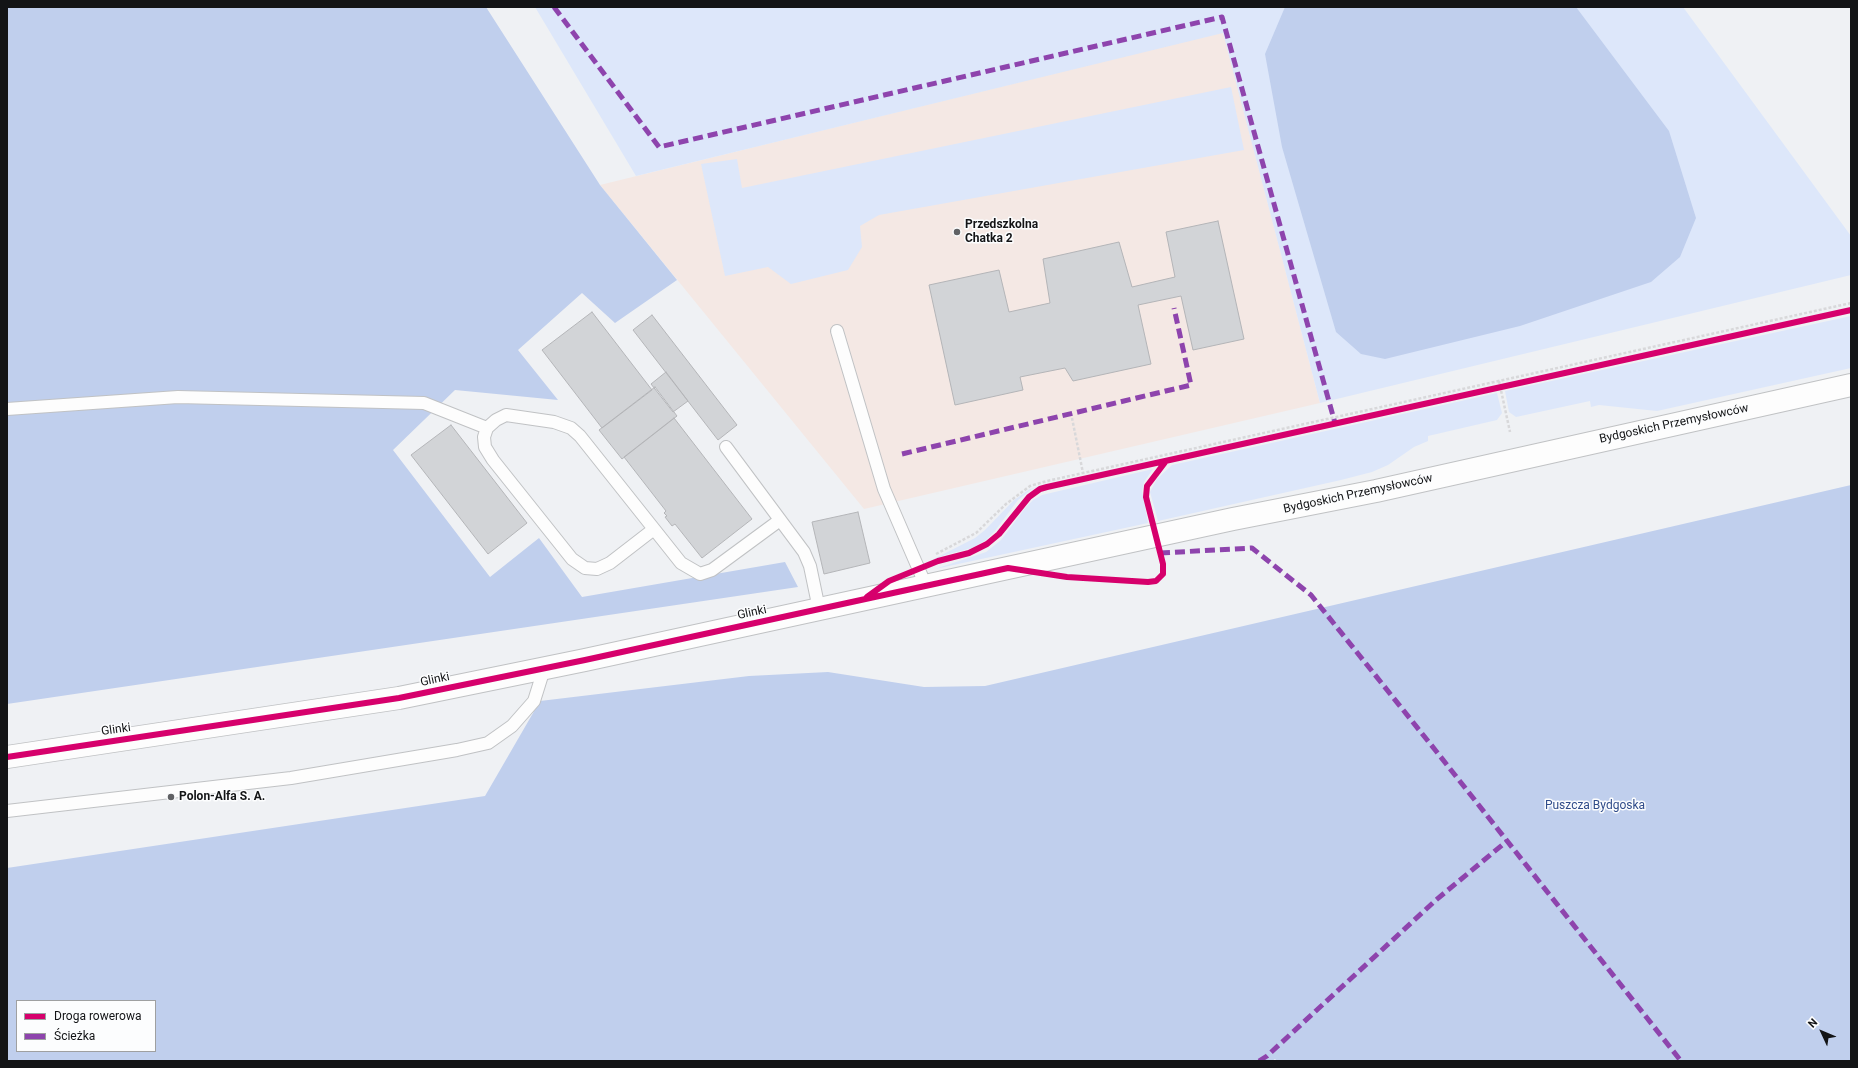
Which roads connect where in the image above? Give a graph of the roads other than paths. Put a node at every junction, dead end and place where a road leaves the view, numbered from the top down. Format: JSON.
{"nodes":[{"id":1,"x":837,"y":332,"type":"dead end"},
{"id":2,"x":1851,"y":385,"type":"edge"},
{"id":3,"x":7,"y":409,"type":"edge"},
{"id":4,"x":487,"y":428,"type":"junction"},
{"id":5,"x":726,"y":448,"type":"dead end"},
{"id":6,"x":780,"y":520,"type":"junction"},
{"id":7,"x":654,"y":529,"type":"junction"},
{"id":8,"x":926,"y":586,"type":"junction"},
{"id":9,"x":864,"y":600,"type":"joint"},
{"id":10,"x":820,"y":609,"type":"junction"},
{"id":11,"x":544,"y":669,"type":"junction"},
{"id":12,"x":7,"y":758,"type":"edge"},
{"id":13,"x":7,"y":811,"type":"edge"}],
"edges":[{"from":1,"to":8,"type":"lane"},
{"from":2,"to":8,"type":"street","name":"Bydgoskich Przemysłowców"},
{"from":3,"to":4,"type":"lane"},
{"from":4,"to":7,"type":"lane"},
{"from":4,"to":7,"type":"lane"},
{"from":5,"to":6,"type":"lane"},
{"from":6,"to":7,"type":"lane"},
{"from":6,"to":10,"type":"lane"},
{"from":8,"to":9,"type":"street","name":"Bydgoskich Przemysłowców"},
{"from":9,"to":10,"type":"street","name":"Glinki"},
{"from":10,"to":11,"type":"street","name":"Glinki"},
{"from":11,"to":12,"type":"street","name":"Glinki"},
{"from":11,"to":13,"type":"lane"}]}
